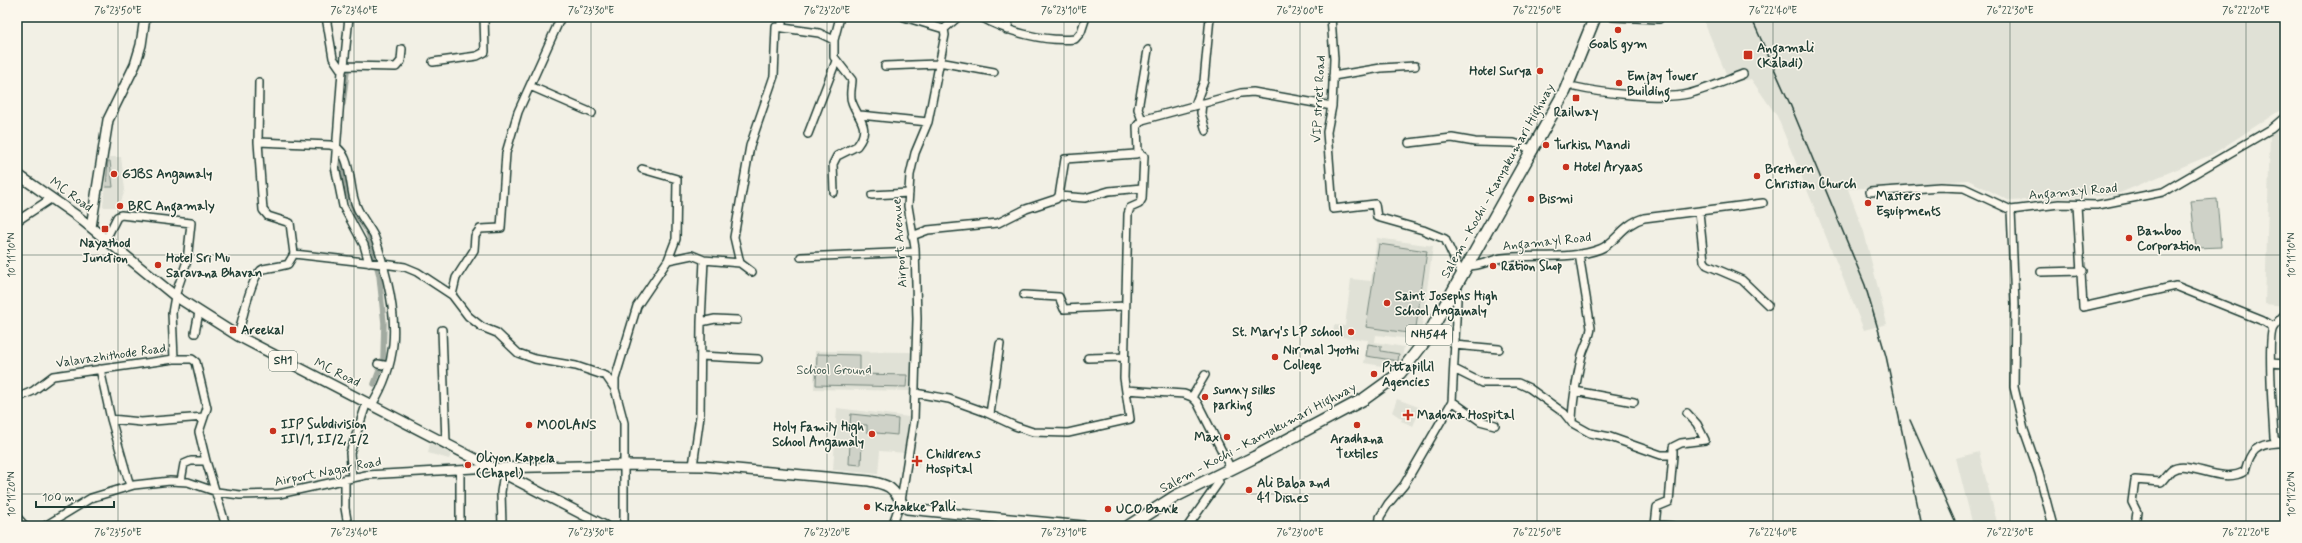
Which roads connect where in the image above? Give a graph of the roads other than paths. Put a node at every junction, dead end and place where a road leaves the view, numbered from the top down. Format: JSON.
{"nodes":[{"id":1,"x":145,"y":17,"type":"edge"},
{"id":2,"x":326,"y":17,"type":"edge"},
{"id":3,"x":349,"y":17,"type":"edge"},
{"id":4,"x":484,"y":17,"type":"edge"},
{"id":5,"x":561,"y":17,"type":"edge"},
{"id":6,"x":782,"y":17,"type":"edge"},
{"id":7,"x":840,"y":17,"type":"edge"},
{"id":8,"x":904,"y":17,"type":"edge"},
{"id":9,"x":958,"y":17,"type":"edge"},
{"id":10,"x":982,"y":17,"type":"edge"},
{"id":11,"x":1010,"y":17,"type":"edge"},
{"id":12,"x":1086,"y":17,"type":"edge"},
{"id":13,"x":1210,"y":17,"type":"edge"},
{"id":14,"x":1331,"y":17,"type":"edge"},
{"id":15,"x":1595,"y":17,"type":"edge"},
{"id":16,"x":1603,"y":17,"type":"edge"},
{"id":17,"x":1613,"y":17,"type":"edge"},
{"id":18,"x":1658,"y":19,"type":"dead end"},
{"id":19,"x":782,"y":28,"type":"junction"},
{"id":20,"x":944,"y":29,"type":"junction"},
{"id":21,"x":1007,"y":30,"type":"junction"},
{"id":22,"x":834,"y":40,"type":"junction"},
{"id":23,"x":402,"y":49,"type":"dead end"},
{"id":24,"x":1148,"y":50,"type":"dead end"},
{"id":25,"x":836,"y":60,"type":"junction"},
{"id":26,"x":433,"y":62,"type":"dead end"},
{"id":27,"x":938,"y":63,"type":"junction"},
{"id":28,"x":885,"y":66,"type":"dead end"},
{"id":29,"x":1415,"y":66,"type":"dead end"},
{"id":30,"x":343,"y":68,"type":"junction"},
{"id":31,"x":994,"y":72,"type":"dead end"},
{"id":32,"x":1743,"y":74,"type":"dead end"},
{"id":33,"x":1333,"y":76,"type":"junction"},
{"id":34,"x":260,"y":82,"type":"dead end"},
{"id":35,"x":530,"y":86,"type":"junction"},
{"id":36,"x":1575,"y":87,"type":"junction"},
{"id":37,"x":1199,"y":104,"type":"junction"},
{"id":38,"x":1332,"y":106,"type":"junction"},
{"id":39,"x":592,"y":112,"type":"dead end"},
{"id":40,"x":860,"y":116,"type":"junction"},
{"id":41,"x":2285,"y":117,"type":"edge"},
{"id":42,"x":1142,"y":120,"type":"junction"},
{"id":43,"x":928,"y":122,"type":"junction"},
{"id":44,"x":1206,"y":131,"type":"dead end"},
{"id":45,"x":808,"y":134,"type":"dead end"},
{"id":46,"x":258,"y":142,"type":"junction"},
{"id":47,"x":1409,"y":143,"type":"dead end"},
{"id":48,"x":337,"y":148,"type":"junction"},
{"id":49,"x":1534,"y":150,"type":"junction"},
{"id":50,"x":1138,"y":152,"type":"junction"},
{"id":51,"x":642,"y":169,"type":"dead end"},
{"id":52,"x":17,"y":174,"type":"edge"},
{"id":53,"x":1142,"y":188,"type":"junction"},
{"id":54,"x":834,"y":192,"type":"dead end"},
{"id":55,"x":1870,"y":192,"type":"dead end"},
{"id":56,"x":909,"y":193,"type":"junction"},
{"id":57,"x":872,"y":195,"type":"dead end"},
{"id":58,"x":1059,"y":196,"type":"junction"},
{"id":59,"x":52,"y":198,"type":"junction"},
{"id":60,"x":1763,"y":203,"type":"dead end"},
{"id":61,"x":2077,"y":205,"type":"junction"},
{"id":62,"x":2011,"y":210,"type":"junction"},
{"id":63,"x":1699,"y":212,"type":"junction"},
{"id":64,"x":17,"y":221,"type":"edge"},
{"id":65,"x":91,"y":227,"type":"junction"},
{"id":66,"x":912,"y":236,"type":"junction"},
{"id":67,"x":106,"y":239,"type":"junction"},
{"id":68,"x":915,"y":252,"type":"junction"},
{"id":69,"x":294,"y":254,"type":"junction"},
{"id":70,"x":1579,"y":254,"type":"junction"},
{"id":71,"x":801,"y":257,"type":"dead end"},
{"id":72,"x":668,"y":260,"type":"junction"},
{"id":73,"x":704,"y":260,"type":"junction"},
{"id":74,"x":370,"y":263,"type":"junction"},
{"id":75,"x":740,"y":263,"type":"junction"},
{"id":76,"x":383,"y":265,"type":"junction"},
{"id":77,"x":1467,"y":269,"type":"junction"},
{"id":78,"x":2082,"y":271,"type":"junction"},
{"id":79,"x":752,"y":272,"type":"dead end"},
{"id":80,"x":2041,"y":272,"type":"dead end"},
{"id":81,"x":452,"y":295,"type":"junction"},
{"id":82,"x":1024,"y":295,"type":"dead end"},
{"id":83,"x":175,"y":296,"type":"junction"},
{"id":84,"x":1457,"y":299,"type":"junction"},
{"id":85,"x":1768,"y":305,"type":"dead end"},
{"id":86,"x":1125,"y":306,"type":"junction"},
{"id":87,"x":199,"y":312,"type":"junction"},
{"id":88,"x":2285,"y":314,"type":"edge"},
{"id":89,"x":737,"y":320,"type":"dead end"},
{"id":90,"x":701,"y":322,"type":"junction"},
{"id":91,"x":2273,"y":328,"type":"junction"},
{"id":92,"x":442,"y":330,"type":"dead end"},
{"id":93,"x":195,"y":333,"type":"dead end"},
{"id":94,"x":238,"y":336,"type":"junction"},
{"id":95,"x":1000,"y":344,"type":"dead end"},
{"id":96,"x":1454,"y":345,"type":"junction"},
{"id":97,"x":1499,"y":349,"type":"dead end"},
{"id":98,"x":701,"y":356,"type":"junction"},
{"id":99,"x":1124,"y":357,"type":"junction"},
{"id":100,"x":1088,"y":358,"type":"dead end"},
{"id":101,"x":176,"y":359,"type":"junction"},
{"id":102,"x":758,"y":359,"type":"dead end"},
{"id":103,"x":378,"y":364,"type":"dead end"},
{"id":104,"x":2271,"y":364,"type":"junction"},
{"id":105,"x":2285,"y":364,"type":"edge"},
{"id":106,"x":390,"y":366,"type":"junction"},
{"id":107,"x":100,"y":369,"type":"junction"},
{"id":108,"x":1454,"y":369,"type":"junction"},
{"id":109,"x":1205,"y":375,"type":"dead end"},
{"id":110,"x":615,"y":389,"type":"junction"},
{"id":111,"x":1126,"y":390,"type":"junction"},
{"id":112,"x":1575,"y":391,"type":"junction"},
{"id":113,"x":915,"y":393,"type":"junction"},
{"id":114,"x":1192,"y":397,"type":"junction"},
{"id":115,"x":17,"y":398,"type":"edge"},
{"id":116,"x":1452,"y":400,"type":"junction"},
{"id":117,"x":1634,"y":402,"type":"dead end"},
{"id":118,"x":370,"y":404,"type":"junction"},
{"id":119,"x":1687,"y":412,"type":"dead end"},
{"id":120,"x":990,"y":414,"type":"junction"},
{"id":121,"x":204,"y":417,"type":"junction"},
{"id":122,"x":111,"y":419,"type":"junction"},
{"id":123,"x":1572,"y":423,"type":"junction"},
{"id":124,"x":1495,"y":425,"type":"dead end"},
{"id":125,"x":446,"y":443,"type":"junction"},
{"id":126,"x":2281,"y":444,"type":"edge"},
{"id":127,"x":1673,"y":455,"type":"junction"},
{"id":128,"x":206,"y":461,"type":"junction"},
{"id":129,"x":624,"y":465,"type":"junction"},
{"id":130,"x":693,"y":466,"type":"junction"},
{"id":131,"x":492,"y":468,"type":"junction"},
{"id":132,"x":1231,"y":469,"type":"junction"},
{"id":133,"x":460,"y":470,"type":"junction"},
{"id":134,"x":349,"y":474,"type":"junction"},
{"id":135,"x":504,"y":474,"type":"junction"},
{"id":136,"x":181,"y":481,"type":"junction"},
{"id":137,"x":1219,"y":482,"type":"junction"},
{"id":138,"x":130,"y":486,"type":"junction"},
{"id":139,"x":217,"y":492,"type":"junction"},
{"id":140,"x":901,"y":501,"type":"junction"},
{"id":141,"x":17,"y":517,"type":"edge"},
{"id":142,"x":1006,"y":523,"type":"edge"},
{"id":143,"x":25,"y":526,"type":"edge"},
{"id":144,"x":45,"y":526,"type":"edge"},
{"id":145,"x":226,"y":526,"type":"edge"},
{"id":146,"x":348,"y":526,"type":"edge"},
{"id":147,"x":460,"y":526,"type":"edge"},
{"id":148,"x":502,"y":526,"type":"edge"},
{"id":149,"x":605,"y":526,"type":"edge"},
{"id":150,"x":624,"y":526,"type":"edge"},
{"id":151,"x":892,"y":526,"type":"edge"},
{"id":152,"x":1083,"y":526,"type":"edge"},
{"id":153,"x":1129,"y":526,"type":"edge"},
{"id":154,"x":1139,"y":526,"type":"edge"},
{"id":155,"x":1188,"y":526,"type":"edge"},
{"id":156,"x":1379,"y":526,"type":"edge"},
{"id":157,"x":1672,"y":526,"type":"edge"},
{"id":158,"x":2052,"y":526,"type":"edge"},
{"id":159,"x":2135,"y":526,"type":"edge"}],
"edges":[{"from":1,"to":65,"type":"main road"},
{"from":2,"to":30,"type":"street"},
{"from":3,"to":30,"type":"street"},
{"from":4,"to":26,"type":"street"},
{"from":5,"to":35,"type":"street"},
{"from":6,"to":19,"type":"street"},
{"from":7,"to":22,"type":"street"},
{"from":8,"to":20,"type":"street"},
{"from":9,"to":20,"type":"street"},
{"from":10,"to":21,"type":"street"},
{"from":11,"to":21,"type":"street"},
{"from":12,"to":21,"type":"street"},
{"from":13,"to":37,"type":"street"},
{"from":14,"to":33,"type":"street","name":"VIP strret Road"},
{"from":15,"to":49,"type":"highway","name":"Salem - Kochi - Kanyakumari Highway","number":"NH544"},
{"from":16,"to":36,"type":"highway","name":"Salem - Kochi - Kanyakumari Highway","number":"NH544"},
{"from":17,"to":18,"type":"street"},
{"from":19,"to":22,"type":"street"},
{"from":19,"to":75,"type":"street"},
{"from":20,"to":27,"type":"street","name":"Airport Avenue"},
{"from":22,"to":25,"type":"street"},
{"from":23,"to":30,"type":"street"},
{"from":24,"to":42,"type":"street"},
{"from":25,"to":40,"type":"street"},
{"from":25,"to":45,"type":"street"},
{"from":27,"to":28,"type":"street"},
{"from":27,"to":31,"type":"street"},
{"from":27,"to":43,"type":"street","name":"Airport Avenue"},
{"from":29,"to":33,"type":"street"},
{"from":30,"to":48,"type":"street"},
{"from":32,"to":36,"type":"street"},
{"from":33,"to":38,"type":"street","name":"VIP strret Road"},
{"from":34,"to":46,"type":"street"},
{"from":35,"to":39,"type":"street"},
{"from":35,"to":81,"type":"street"},
{"from":36,"to":77,"type":"highway","name":"Salem - Kochi - Kanyakumari Highway","number":"NH544"},
{"from":37,"to":38,"type":"street"},
{"from":37,"to":42,"type":"street"},
{"from":37,"to":44,"type":"street"},
{"from":38,"to":77,"type":"street","name":"VIP strret Road"},
{"from":40,"to":43,"type":"street"},
{"from":40,"to":54,"type":"street"},
{"from":41,"to":61,"type":"street","name":"Angamayl Road"},
{"from":42,"to":50,"type":"street"},
{"from":43,"to":56,"type":"street","name":"Airport Avenue"},
{"from":46,"to":48,"type":"street"},
{"from":46,"to":69,"type":"street"},
{"from":47,"to":49,"type":"street"},
{"from":48,"to":74,"type":"street"},
{"from":48,"to":76,"type":"street"},
{"from":49,"to":77,"type":"highway","name":"Salem - Kochi - Kanyakumari Highway","number":"NH544"},
{"from":50,"to":53,"type":"street"},
{"from":50,"to":58,"type":"street"},
{"from":51,"to":72,"type":"street"},
{"from":52,"to":59,"type":"main road","name":"MC Road","number":"SH1"},
{"from":53,"to":58,"type":"street"},
{"from":53,"to":86,"type":"street"},
{"from":55,"to":62,"type":"street"},
{"from":56,"to":57,"type":"street"},
{"from":56,"to":66,"type":"street","name":"Airport Avenue"},
{"from":58,"to":66,"type":"street"},
{"from":59,"to":64,"type":"street"},
{"from":59,"to":65,"type":"main road","name":"MC Road","number":"SH1"},
{"from":60,"to":63,"type":"street","name":"Angamayl Road"},
{"from":61,"to":62,"type":"street","name":"Angamayl Road"},
{"from":61,"to":78,"type":"street"},
{"from":62,"to":158,"type":"street"},
{"from":63,"to":70,"type":"street","name":"Angamayl Road"},
{"from":63,"to":85,"type":"street"},
{"from":65,"to":67,"type":"main road","name":"MC Road","number":"SH1"},
{"from":66,"to":68,"type":"street","name":"Airport Avenue"},
{"from":67,"to":83,"type":"main road","name":"MC Road","number":"SH1"},
{"from":67,"to":83,"type":"street","name":"Valavazhithode Road"},
{"from":68,"to":71,"type":"street"},
{"from":68,"to":113,"type":"street","name":"Airport Avenue"},
{"from":69,"to":74,"type":"street"},
{"from":69,"to":94,"type":"street"},
{"from":70,"to":77,"type":"street","name":"Angamayl Road"},
{"from":70,"to":112,"type":"street"},
{"from":72,"to":73,"type":"street"},
{"from":72,"to":110,"type":"street"},
{"from":73,"to":75,"type":"street"},
{"from":73,"to":90,"type":"street"},
{"from":74,"to":76,"type":"street"},
{"from":75,"to":79,"type":"street"},
{"from":76,"to":81,"type":"street"},
{"from":76,"to":106,"type":"street"},
{"from":77,"to":84,"type":"highway","name":"Salem - Kochi - Kanyakumari Highway","number":"NH544"},
{"from":77,"to":132,"type":"highway","name":"Salem - Kochi - Kanyakumari Highway","number":"NH544"},
{"from":78,"to":80,"type":"street"},
{"from":78,"to":91,"type":"street"},
{"from":81,"to":110,"type":"street"},
{"from":82,"to":86,"type":"street"},
{"from":83,"to":87,"type":"main road","name":"MC Road","number":"SH1"},
{"from":83,"to":101,"type":"street","name":"Valavazhithode Road"},
{"from":84,"to":96,"type":"street"},
{"from":84,"to":137,"type":"highway","name":"Salem - Kochi - Kanyakumari Highway","number":"NH544"},
{"from":86,"to":99,"type":"street"},
{"from":87,"to":93,"type":"street"},
{"from":87,"to":94,"type":"main road","name":"MC Road","number":"SH1"},
{"from":88,"to":91,"type":"street"},
{"from":89,"to":90,"type":"street"},
{"from":90,"to":98,"type":"street"},
{"from":91,"to":104,"type":"street"},
{"from":92,"to":125,"type":"street"},
{"from":94,"to":118,"type":"main road","name":"MC Road","number":"SH1"},
{"from":95,"to":120,"type":"street"},
{"from":96,"to":97,"type":"street"},
{"from":96,"to":108,"type":"street"},
{"from":98,"to":102,"type":"street"},
{"from":98,"to":130,"type":"street"},
{"from":99,"to":100,"type":"street"},
{"from":99,"to":111,"type":"street"},
{"from":101,"to":107,"type":"street","name":"Valavazhithode Road"},
{"from":101,"to":121,"type":"street"},
{"from":103,"to":106,"type":"street"},
{"from":104,"to":105,"type":"street"},
{"from":104,"to":126,"type":"street"},
{"from":106,"to":118,"type":"street"},
{"from":107,"to":115,"type":"street","name":"Valavazhithode Road"},
{"from":107,"to":122,"type":"street"},
{"from":108,"to":116,"type":"street"},
{"from":108,"to":123,"type":"street"},
{"from":109,"to":114,"type":"street"},
{"from":110,"to":129,"type":"street"},
{"from":111,"to":114,"type":"street"},
{"from":111,"to":120,"type":"street"},
{"from":112,"to":117,"type":"street"},
{"from":112,"to":123,"type":"street"},
{"from":113,"to":120,"type":"street"},
{"from":113,"to":140,"type":"street","name":"Airport Avenue"},
{"from":114,"to":132,"type":"street"},
{"from":116,"to":124,"type":"street"},
{"from":116,"to":156,"type":"street"},
{"from":118,"to":125,"type":"main road","name":"MC Road","number":"SH1"},
{"from":118,"to":134,"type":"street"},
{"from":119,"to":127,"type":"street"},
{"from":121,"to":122,"type":"street"},
{"from":121,"to":128,"type":"street"},
{"from":122,"to":138,"type":"street"},
{"from":123,"to":127,"type":"street"},
{"from":125,"to":131,"type":"main road","name":"MC Road","number":"SH1"},
{"from":126,"to":159,"type":"street"},
{"from":127,"to":157,"type":"street"},
{"from":128,"to":136,"type":"street"},
{"from":128,"to":139,"type":"street"},
{"from":129,"to":130,"type":"main road"},
{"from":129,"to":131,"type":"main road"},
{"from":129,"to":150,"type":"street"},
{"from":130,"to":140,"type":"main road"},
{"from":131,"to":133,"type":"street","name":"Airport Nagar Road"},
{"from":131,"to":135,"type":"main road","name":"MC Road","number":"SH1"},
{"from":132,"to":153,"type":"highway","name":"Salem - Kochi - Kanyakumari Highway","number":"NH544"},
{"from":133,"to":134,"type":"street","name":"Airport Nagar Road"},
{"from":133,"to":147,"type":"street"},
{"from":134,"to":139,"type":"street","name":"Airport Nagar Road"},
{"from":134,"to":146,"type":"street"},
{"from":135,"to":148,"type":"street"},
{"from":135,"to":149,"type":"main road","name":"MC Road","number":"SH1"},
{"from":136,"to":138,"type":"street"},
{"from":136,"to":139,"type":"street","name":"Airport Nagar Road"},
{"from":137,"to":154,"type":"highway","name":"Salem - Kochi - Kanyakumari Highway","number":"NH544"},
{"from":137,"to":155,"type":"street"},
{"from":138,"to":144,"type":"street"},
{"from":139,"to":145,"type":"street"},
{"from":140,"to":142,"type":"main road"},
{"from":140,"to":151,"type":"street","name":"Airport Avenue"},
{"from":141,"to":143,"type":"street"},
{"from":142,"to":152,"type":"main road"}]}
